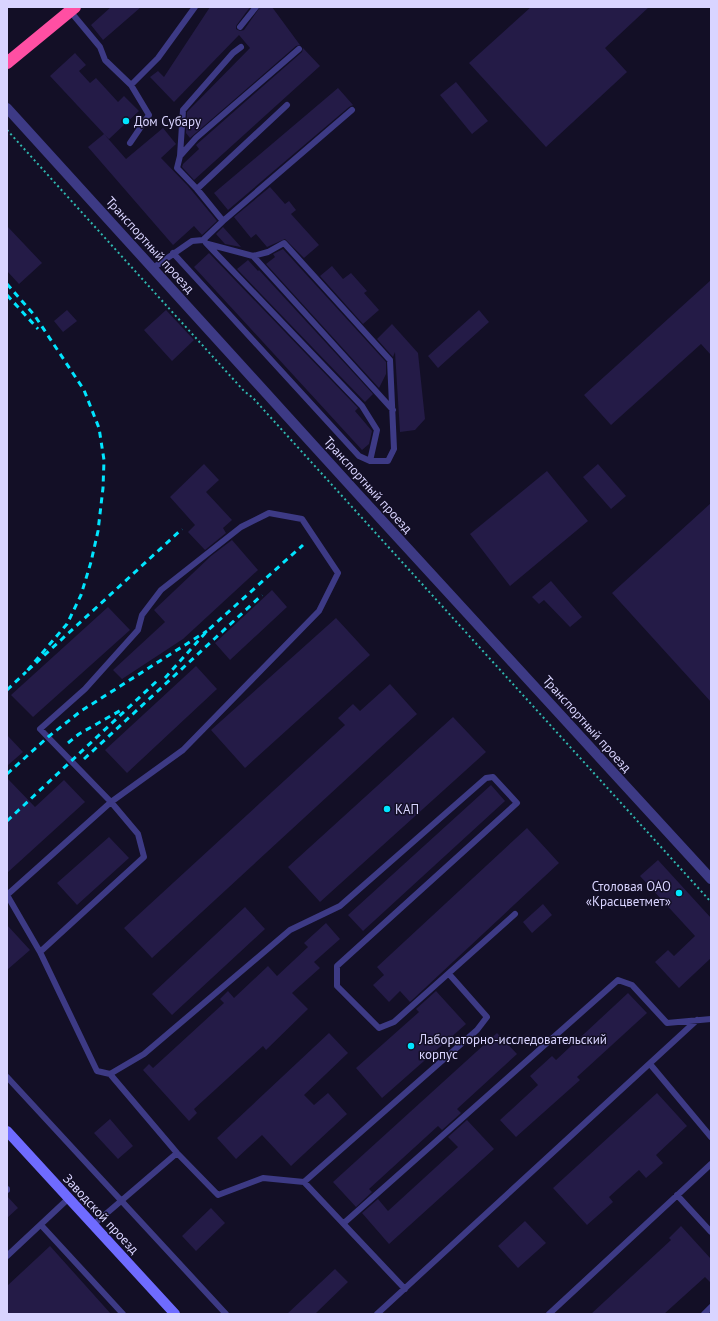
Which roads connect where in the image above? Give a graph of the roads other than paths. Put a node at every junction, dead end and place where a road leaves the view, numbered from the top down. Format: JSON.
{"nodes":[{"id":1,"x":195,"y":7,"type":"edge"},
{"id":2,"x":256,"y":7,"type":"edge"},
{"id":3,"x":73,"y":9,"type":"edge"},
{"id":4,"x":240,"y":27,"type":"dead end"},
{"id":5,"x":241,"y":47,"type":"dead end"},
{"id":6,"x":299,"y":49,"type":"dead end"},
{"id":7,"x":7,"y":64,"type":"edge"},
{"id":8,"x":131,"y":85,"type":"junction"},
{"id":9,"x":288,"y":104,"type":"dead end"},
{"id":10,"x":7,"y":108,"type":"edge"},
{"id":11,"x":352,"y":110,"type":"dead end"},
{"id":12,"x":130,"y":143,"type":"dead end"},
{"id":13,"x":180,"y":156,"type":"junction"},
{"id":14,"x":197,"y":189,"type":"junction"},
{"id":15,"x":224,"y":221,"type":"junction"},
{"id":16,"x":205,"y":241,"type":"junction"},
{"id":17,"x":173,"y":253,"type":"junction"},
{"id":18,"x":253,"y":256,"type":"junction"},
{"id":19,"x":153,"y":268,"type":"junction"},
{"id":20,"x":393,"y":410,"type":"junction"},
{"id":21,"x":370,"y":461,"type":"junction"},
{"id":22,"x":111,"y":802,"type":"junction"},
{"id":23,"x":711,"y":879,"type":"edge"},
{"id":24,"x":7,"y":895,"type":"edge"},
{"id":25,"x":515,"y":914,"type":"dead end"},
{"id":26,"x":40,"y":952,"type":"junction"},
{"id":27,"x":449,"y":974,"type":"junction"},
{"id":28,"x":711,"y":1019,"type":"edge"},
{"id":29,"x":698,"y":1020,"type":"junction"},
{"id":30,"x":650,"y":1064,"type":"junction"},
{"id":31,"x":110,"y":1074,"type":"junction"},
{"id":32,"x":7,"y":1077,"type":"edge"},
{"id":33,"x":7,"y":1131,"type":"edge"},
{"id":34,"x":711,"y":1136,"type":"edge"},
{"id":35,"x":177,"y":1153,"type":"junction"},
{"id":36,"x":711,"y":1164,"type":"edge"},
{"id":37,"x":304,"y":1182,"type":"junction"},
{"id":38,"x":677,"y":1195,"type":"junction"},
{"id":39,"x":68,"y":1198,"type":"junction"},
{"id":40,"x":121,"y":1199,"type":"junction"},
{"id":41,"x":344,"y":1223,"type":"junction"},
{"id":42,"x":40,"y":1225,"type":"junction"},
{"id":43,"x":93,"y":1225,"type":"junction"},
{"id":44,"x":711,"y":1232,"type":"edge"},
{"id":45,"x":7,"y":1256,"type":"edge"},
{"id":46,"x":405,"y":1289,"type":"junction"},
{"id":47,"x":711,"y":1307,"type":"edge"},
{"id":48,"x":123,"y":1314,"type":"edge"},
{"id":49,"x":175,"y":1314,"type":"edge"},
{"id":50,"x":226,"y":1314,"type":"edge"},
{"id":51,"x":377,"y":1314,"type":"edge"},
{"id":52,"x":549,"y":1314,"type":"edge"},
{"id":53,"x":704,"y":1314,"type":"edge"}],
"edges":[{"from":1,"to":8,"type":"lane"},
{"from":2,"to":4,"type":"lane"},
{"from":3,"to":7,"type":"highway"},
{"from":3,"to":8,"type":"lane"},
{"from":5,"to":13,"type":"lane"},
{"from":6,"to":13,"type":"lane"},
{"from":8,"to":12,"type":"lane"},
{"from":9,"to":14,"type":"lane"},
{"from":10,"to":19,"type":"street","name":"Транспортный проезд"},
{"from":11,"to":15,"type":"lane"},
{"from":13,"to":14,"type":"lane"},
{"from":14,"to":15,"type":"lane"},
{"from":15,"to":16,"type":"lane"},
{"from":16,"to":17,"type":"lane"},
{"from":16,"to":18,"type":"lane"},
{"from":16,"to":21,"type":"lane"},
{"from":17,"to":19,"type":"lane"},
{"from":17,"to":21,"type":"lane"},
{"from":18,"to":20,"type":"lane"},
{"from":18,"to":20,"type":"lane"},
{"from":19,"to":23,"type":"street","name":"Транспортный проезд"},
{"from":20,"to":21,"type":"lane"},
{"from":22,"to":22,"type":"lane"},
{"from":22,"to":24,"type":"lane"},
{"from":22,"to":26,"type":"lane"},
{"from":24,"to":26,"type":"lane"},
{"from":25,"to":27,"type":"lane"},
{"from":26,"to":31,"type":"lane"},
{"from":27,"to":31,"type":"lane"},
{"from":27,"to":37,"type":"lane"},
{"from":28,"to":29,"type":"lane"},
{"from":29,"to":30,"type":"lane"},
{"from":29,"to":41,"type":"lane"},
{"from":30,"to":34,"type":"lane"},
{"from":30,"to":46,"type":"lane"},
{"from":31,"to":35,"type":"lane"},
{"from":32,"to":40,"type":"lane"},
{"from":33,"to":39,"type":"street","name":"Заводской проезд"},
{"from":35,"to":37,"type":"lane"},
{"from":35,"to":40,"type":"lane"},
{"from":36,"to":38,"type":"lane"},
{"from":37,"to":41,"type":"lane"},
{"from":38,"to":44,"type":"lane"},
{"from":38,"to":52,"type":"lane"},
{"from":39,"to":42,"type":"lane"},
{"from":39,"to":43,"type":"street","name":"Заводской проезд"},
{"from":40,"to":43,"type":"lane"},
{"from":40,"to":50,"type":"lane"},
{"from":41,"to":46,"type":"lane"},
{"from":42,"to":45,"type":"lane"},
{"from":42,"to":48,"type":"lane"},
{"from":43,"to":49,"type":"street","name":"Заводской проезд"},
{"from":46,"to":51,"type":"lane"},
{"from":47,"to":53,"type":"lane"}]}
